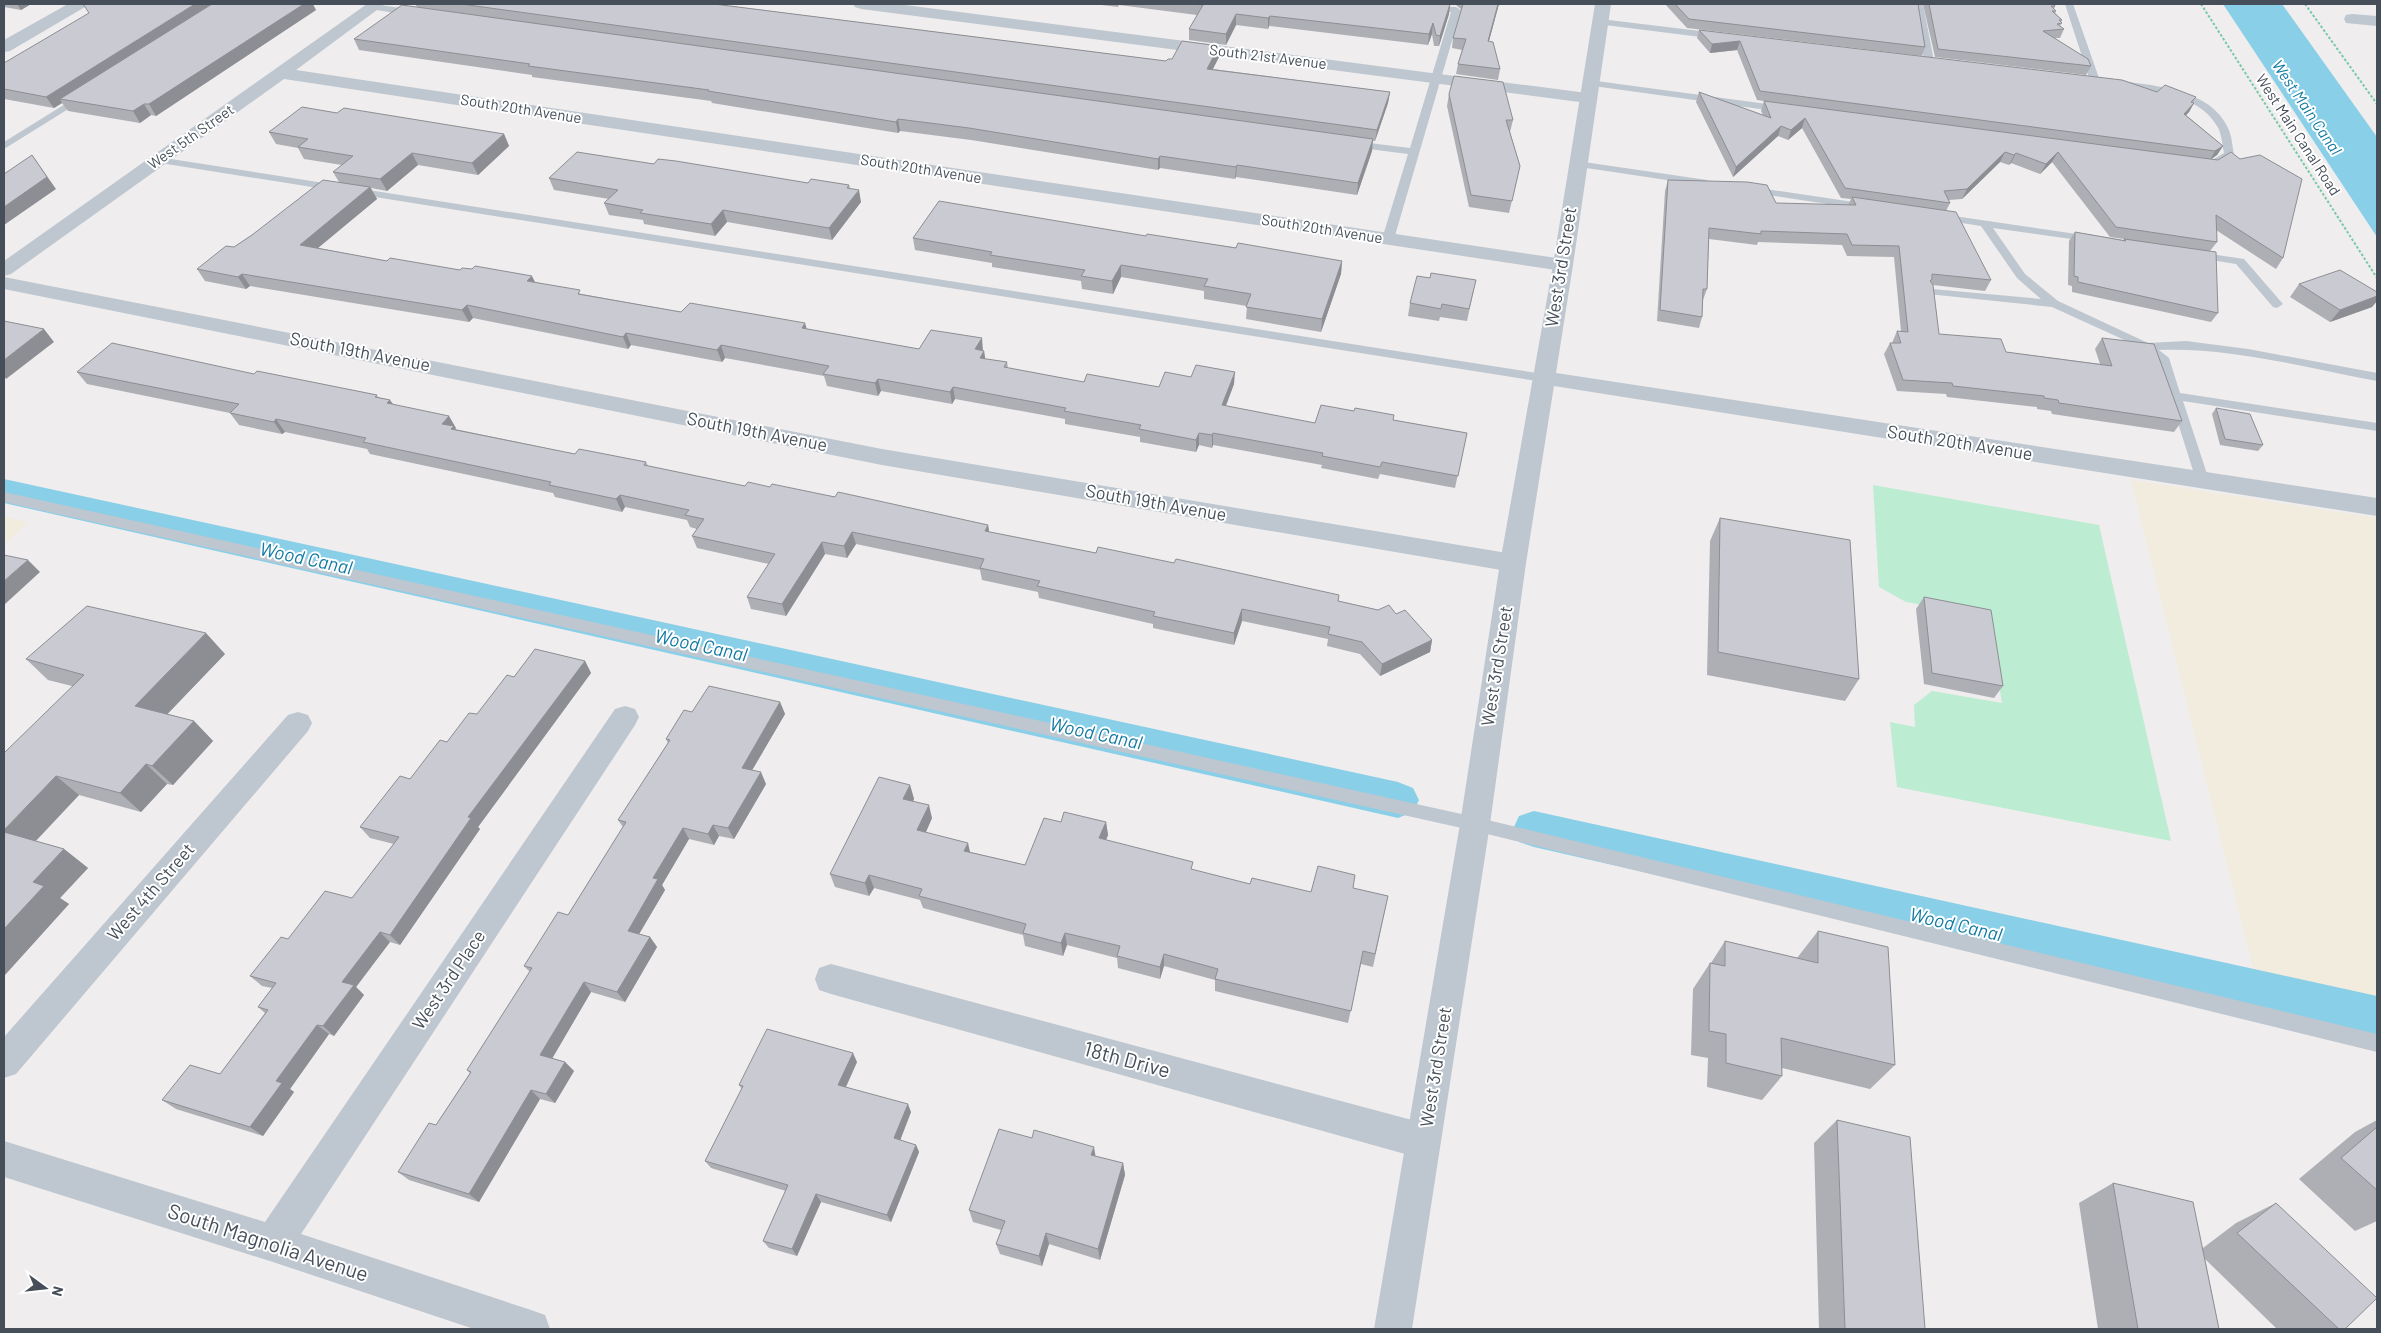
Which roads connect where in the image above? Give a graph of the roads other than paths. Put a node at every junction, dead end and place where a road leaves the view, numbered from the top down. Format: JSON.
{"nodes":[{"id":1,"x":79,"y":4,"type":"edge"},
{"id":2,"x":861,"y":4,"type":"edge"},
{"id":3,"x":1401,"y":4,"type":"edge"},
{"id":4,"x":1919,"y":4,"type":"edge"},
{"id":5,"x":2069,"y":4,"type":"edge"},
{"id":6,"x":375,"y":5,"type":"edge"},
{"id":7,"x":1601,"y":13,"type":"edge"},
{"id":8,"x":422,"y":14,"type":"edge"},
{"id":9,"x":2352,"y":19,"type":"dead end"},
{"id":10,"x":2377,"y":22,"type":"edge"},
{"id":11,"x":1731,"y":38,"type":"edge"},
{"id":12,"x":4,"y":48,"type":"edge"},
{"id":13,"x":1929,"y":61,"type":"edge"},
{"id":14,"x":280,"y":73,"type":"junction"},
{"id":15,"x":1436,"y":78,"type":"junction"},
{"id":16,"x":95,"y":88,"type":"edge"},
{"id":17,"x":1588,"y":91,"type":"junction"},
{"id":18,"x":1791,"y":110,"type":"edge"},
{"id":19,"x":1345,"y":142,"type":"edge"},
{"id":20,"x":4,"y":146,"type":"edge"},
{"id":21,"x":1414,"y":152,"type":"junction"},
{"id":22,"x":158,"y":160,"type":"junction"},
{"id":23,"x":1577,"y":164,"type":"junction"},
{"id":24,"x":2202,"y":164,"type":"edge"},
{"id":25,"x":1723,"y":186,"type":"edge"},
{"id":26,"x":1742,"y":188,"type":"edge"},
{"id":27,"x":1878,"y":208,"type":"edge"},
{"id":28,"x":1927,"y":215,"type":"edge"},
{"id":29,"x":1985,"y":224,"type":"junction"},
{"id":30,"x":1388,"y":239,"type":"junction"},
{"id":31,"x":2103,"y":241,"type":"edge"},
{"id":32,"x":2182,"y":252,"type":"edge"},
{"id":33,"x":1563,"y":265,"type":"junction"},
{"id":34,"x":4,"y":270,"type":"edge"},
{"id":35,"x":4,"y":283,"type":"edge"},
{"id":36,"x":1932,"y":292,"type":"edge"},
{"id":37,"x":2054,"y":304,"type":"junction"},
{"id":38,"x":2277,"y":304,"type":"dead end"},
{"id":39,"x":2145,"y":347,"type":"junction"},
{"id":40,"x":2377,"y":377,"type":"edge"},
{"id":41,"x":1543,"y":378,"type":"junction"},
{"id":42,"x":2175,"y":396,"type":"junction"},
{"id":43,"x":2377,"y":427,"type":"edge"},
{"id":44,"x":2202,"y":480,"type":"junction"},
{"id":45,"x":4,"y":497,"type":"edge"},
{"id":46,"x":2377,"y":507,"type":"edge"},
{"id":47,"x":1513,"y":563,"type":"junction"},
{"id":48,"x":625,"y":717,"type":"dead end"},
{"id":49,"x":298,"y":723,"type":"dead end"},
{"id":50,"x":1475,"y":824,"type":"junction"},
{"id":51,"x":831,"y":979,"type":"dead end"},
{"id":52,"x":2377,"y":1043,"type":"edge"},
{"id":53,"x":4,"y":1062,"type":"edge"},
{"id":54,"x":1424,"y":1141,"type":"junction"},
{"id":55,"x":4,"y":1159,"type":"edge"},
{"id":56,"x":273,"y":1243,"type":"junction"},
{"id":57,"x":531,"y":1329,"type":"edge"},
{"id":58,"x":1392,"y":1329,"type":"edge"}],
"edges":[{"from":1,"to":12,"type":"street"},
{"from":2,"to":15,"type":"street","name":"South 21st Avenue"},
{"from":3,"to":15,"type":"lane"},
{"from":4,"to":13,"type":"lane"},
{"from":5,"to":24,"type":"lane"},
{"from":6,"to":8,"type":"lane"},
{"from":6,"to":14,"type":"street","name":"West 5th Street"},
{"from":7,"to":11,"type":"lane"},
{"from":7,"to":17,"type":"street","name":"West 3rd Street"},
{"from":9,"to":10,"type":"street"},
{"from":14,"to":22,"type":"street","name":"West 5th Street"},
{"from":14,"to":30,"type":"street","name":"South 20th Avenue"},
{"from":15,"to":17,"type":"street","name":"South 21st Avenue"},
{"from":15,"to":21,"type":"lane"},
{"from":16,"to":20,"type":"lane"},
{"from":17,"to":18,"type":"lane"},
{"from":17,"to":23,"type":"street","name":"West 3rd Street"},
{"from":19,"to":21,"type":"lane"},
{"from":21,"to":30,"type":"lane"},
{"from":22,"to":34,"type":"street","name":"West 5th Street"},
{"from":22,"to":41,"type":"lane"},
{"from":23,"to":25,"type":"lane"},
{"from":23,"to":33,"type":"street","name":"West 3rd Street"},
{"from":26,"to":27,"type":"lane"},
{"from":28,"to":29,"type":"lane"},
{"from":29,"to":31,"type":"lane"},
{"from":29,"to":37,"type":"lane"},
{"from":30,"to":33,"type":"street","name":"South 20th Avenue"},
{"from":32,"to":38,"type":"lane"},
{"from":33,"to":41,"type":"street","name":"West 3rd Street"},
{"from":35,"to":47,"type":"street","name":"South 19th Avenue"},
{"from":36,"to":37,"type":"lane"},
{"from":37,"to":39,"type":"lane"},
{"from":39,"to":40,"type":"lane"},
{"from":39,"to":42,"type":"lane"},
{"from":41,"to":44,"type":"street","name":"South 20th Avenue"},
{"from":41,"to":47,"type":"street","name":"West 3rd Street"},
{"from":42,"to":43,"type":"lane"},
{"from":42,"to":44,"type":"lane"},
{"from":44,"to":46,"type":"street","name":"South 20th Avenue"},
{"from":45,"to":50,"type":"lane"},
{"from":47,"to":50,"type":"street","name":"West 3rd Street"},
{"from":48,"to":56,"type":"street","name":"West 3rd Place"},
{"from":49,"to":53,"type":"street","name":"West 4th Street"},
{"from":50,"to":52,"type":"lane"},
{"from":50,"to":54,"type":"street","name":"West 3rd Street"},
{"from":51,"to":54,"type":"street","name":"18th Drive"},
{"from":54,"to":58,"type":"street","name":"West 3rd Street"},
{"from":55,"to":56,"type":"street","name":"South Magnolia Avenue"},
{"from":56,"to":57,"type":"street","name":"South Magnolia Avenue"}]}
